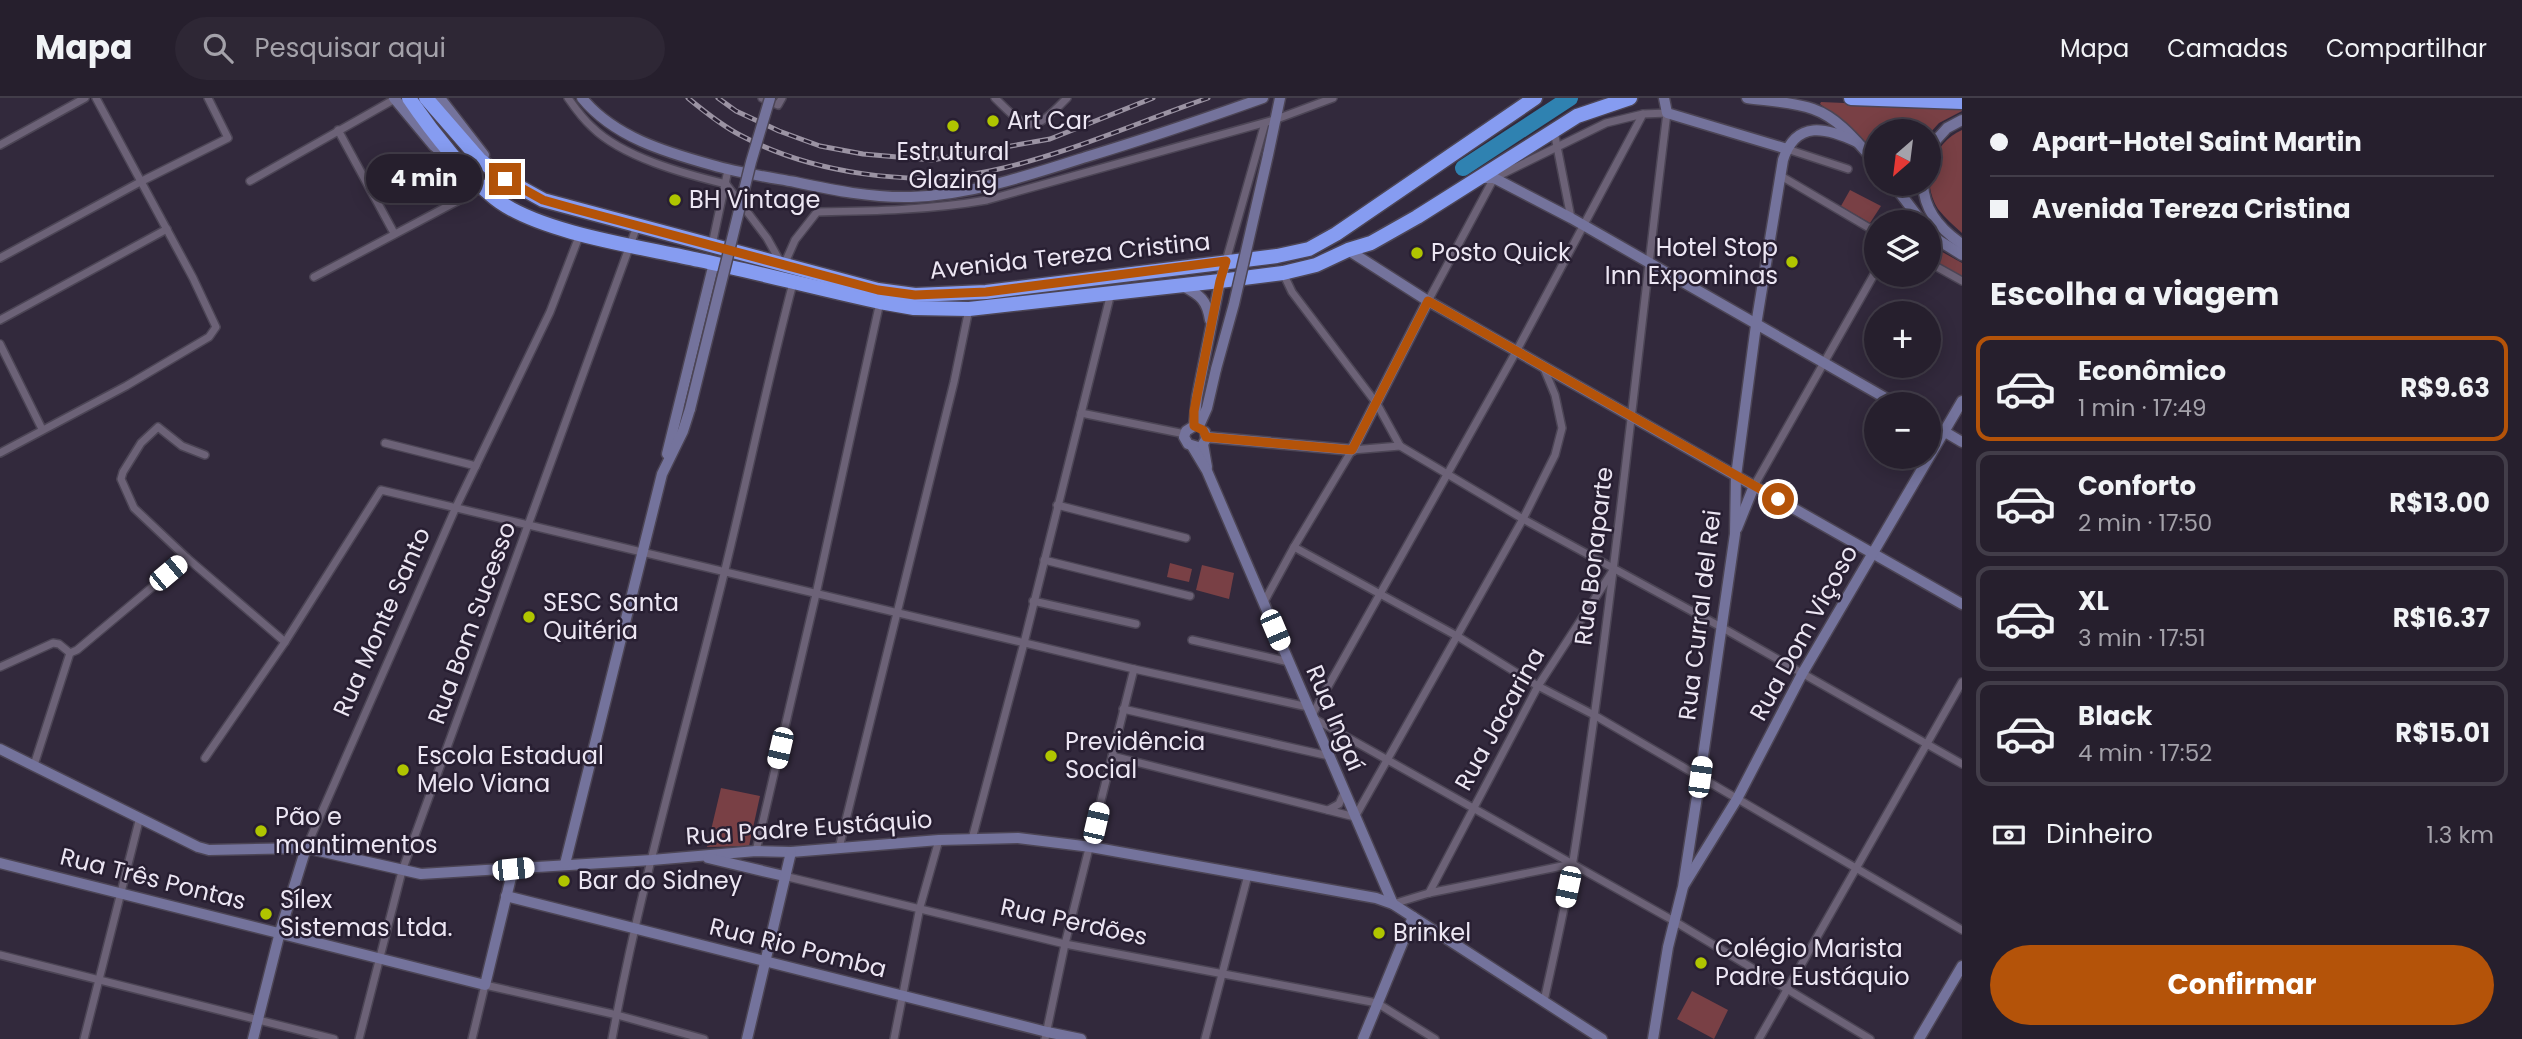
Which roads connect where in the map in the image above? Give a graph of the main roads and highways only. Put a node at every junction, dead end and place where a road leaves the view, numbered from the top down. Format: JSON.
{"nodes":[{"id":1,"x":399,"y":98,"type":"edge"},
{"id":2,"x":426,"y":98,"type":"edge"},
{"id":3,"x":1535,"y":98,"type":"edge"},
{"id":4,"x":1630,"y":98,"type":"edge"},
{"id":5,"x":1851,"y":98,"type":"edge"},
{"id":6,"x":1962,"y":102,"type":"edge"}],
"edges":[{"from":1,"to":4,"type":"highway","name":"Avenida Tereza Cristina"},
{"from":2,"to":3,"type":"highway","name":"Avenida Tereza Cristina"},
{"from":5,"to":6,"type":"highway"}]}
